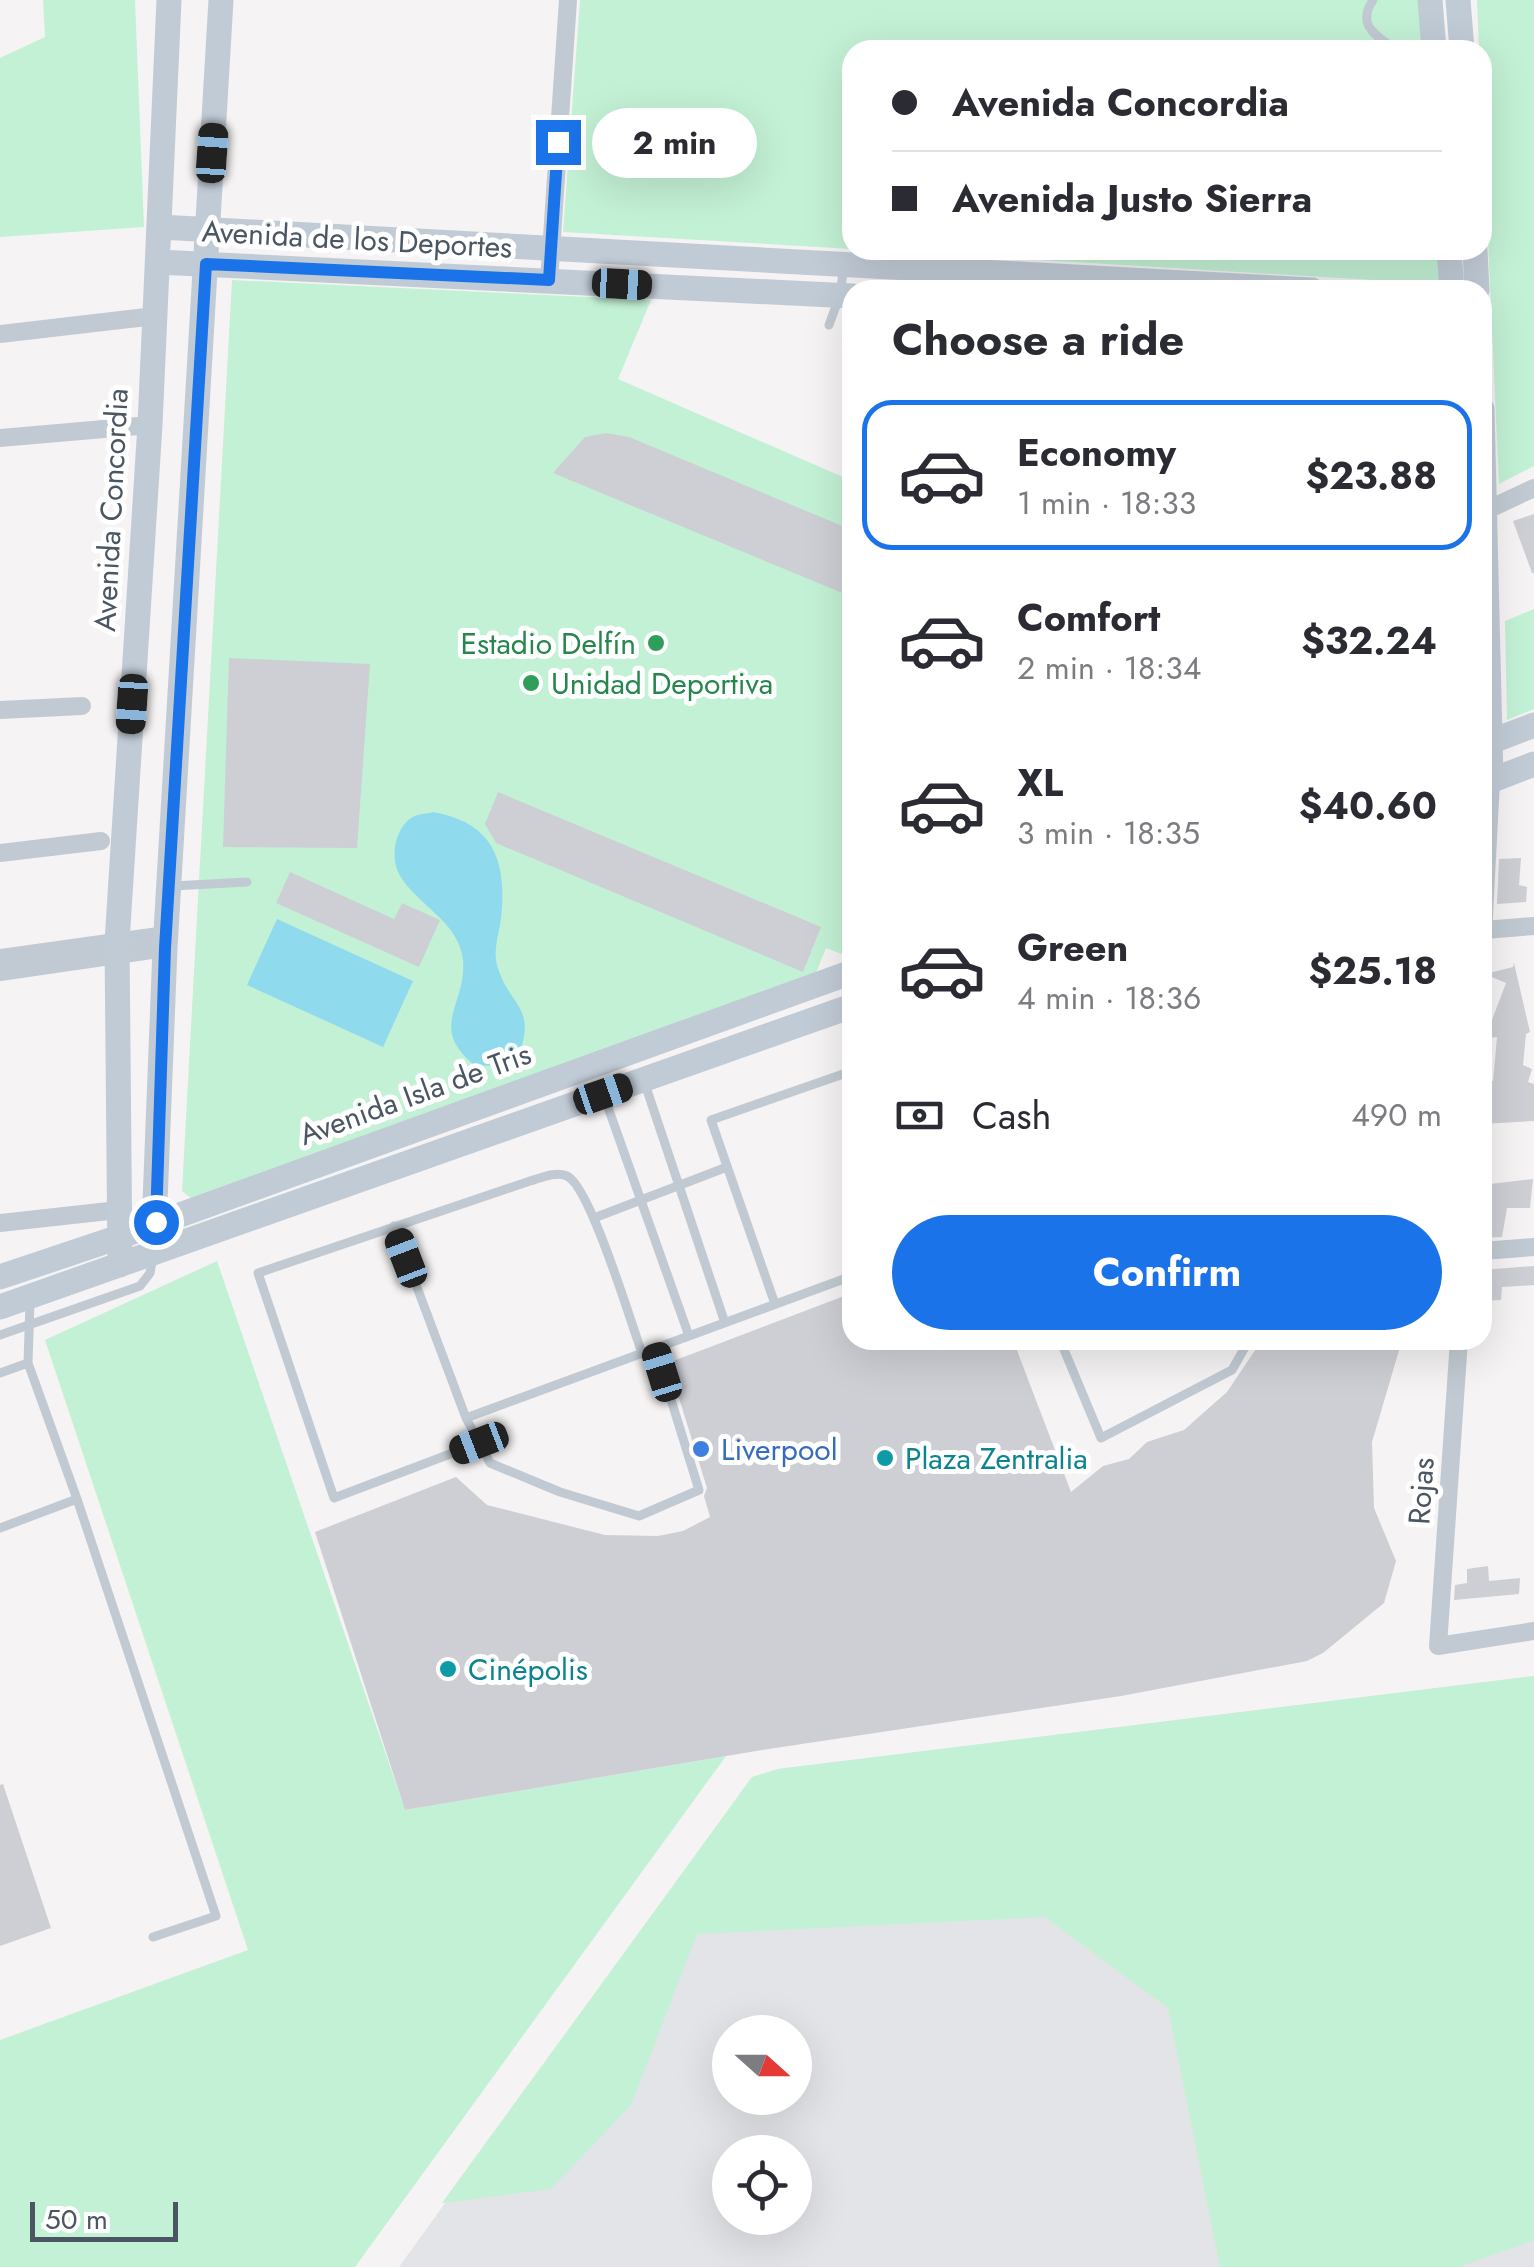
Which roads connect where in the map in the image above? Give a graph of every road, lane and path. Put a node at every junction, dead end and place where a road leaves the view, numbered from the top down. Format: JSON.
{"nodes":[{"id":1,"x":169,"y":0,"type":"edge"},
{"id":2,"x":221,"y":0,"type":"edge"},
{"id":3,"x":568,"y":0,"type":"edge"},
{"id":4,"x":1372,"y":0,"type":"edge"},
{"id":5,"x":1430,"y":0,"type":"edge"},
{"id":6,"x":1458,"y":0,"type":"edge"},
{"id":7,"x":1382,"y":40,"type":"edge"},
{"id":8,"x":1433,"y":40,"type":"edge"},
{"id":9,"x":1461,"y":40,"type":"edge"},
{"id":10,"x":160,"y":227,"type":"junction"},
{"id":11,"x":207,"y":230,"type":"junction"},
{"id":12,"x":551,"y":248,"type":"junction"},
{"id":13,"x":158,"y":262,"type":"junction"},
{"id":14,"x":206,"y":264,"type":"junction"},
{"id":15,"x":844,"y":264,"type":"junction"},
{"id":16,"x":549,"y":280,"type":"junction"},
{"id":17,"x":845,"y":280,"type":"edge"},
{"id":18,"x":1132,"y":280,"type":"edge"},
{"id":19,"x":842,"y":296,"type":"edge"},
{"id":20,"x":842,"y":303,"type":"edge"},
{"id":21,"x":155,"y":316,"type":"junction"},
{"id":22,"x":829,"y":325,"type":"dead end"},
{"id":23,"x":0,"y":334,"type":"edge"},
{"id":24,"x":150,"y":425,"type":"junction"},
{"id":25,"x":0,"y":438,"type":"edge"},
{"id":26,"x":1534,"y":488,"type":"edge"},
{"id":27,"x":1492,"y":508,"type":"edge"},
{"id":28,"x":82,"y":706,"type":"dead end"},
{"id":29,"x":0,"y":710,"type":"edge"},
{"id":30,"x":1534,"y":725,"type":"edge"},
{"id":31,"x":1492,"y":741,"type":"edge"},
{"id":32,"x":1534,"y":764,"type":"edge"},
{"id":33,"x":1492,"y":781,"type":"edge"},
{"id":34,"x":102,"y":840,"type":"dead end"},
{"id":35,"x":0,"y":852,"type":"edge"},
{"id":36,"x":247,"y":882,"type":"dead end"},
{"id":37,"x":170,"y":886,"type":"junction"},
{"id":38,"x":1534,"y":926,"type":"edge"},
{"id":39,"x":1492,"y":929,"type":"edge"},
{"id":40,"x":166,"y":942,"type":"junction"},
{"id":41,"x":117,"y":948,"type":"junction"},
{"id":42,"x":0,"y":958,"type":"edge"},
{"id":43,"x":0,"y":972,"type":"edge"},
{"id":44,"x":842,"y":976,"type":"edge"},
{"id":45,"x":842,"y":1010,"type":"edge"},
{"id":46,"x":842,"y":1074,"type":"edge"},
{"id":47,"x":643,"y":1080,"type":"junction"},
{"id":48,"x":603,"y":1094,"type":"junction"},
{"id":49,"x":727,"y":1168,"type":"junction"},
{"id":50,"x":679,"y":1186,"type":"junction"},
{"id":51,"x":641,"y":1200,"type":"junction"},
{"id":52,"x":118,"y":1210,"type":"junction"},
{"id":53,"x":594,"y":1218,"type":"junction"},
{"id":54,"x":0,"y":1222,"type":"edge"},
{"id":55,"x":156,"y":1222,"type":"junction"},
{"id":56,"x":394,"y":1226,"type":"junction"},
{"id":57,"x":118,"y":1238,"type":"junction"},
{"id":58,"x":1534,"y":1247,"type":"edge"},
{"id":59,"x":1492,"y":1250,"type":"edge"},
{"id":60,"x":153,"y":1253,"type":"junction"},
{"id":61,"x":120,"y":1265,"type":"junction"},
{"id":62,"x":0,"y":1277,"type":"edge"},
{"id":63,"x":842,"y":1280,"type":"edge"},
{"id":64,"x":31,"y":1296,"type":"junction"},
{"id":65,"x":774,"y":1304,"type":"junction"},
{"id":66,"x":0,"y":1307,"type":"edge"},
{"id":67,"x":724,"y":1323,"type":"junction"},
{"id":68,"x":29,"y":1326,"type":"junction"},
{"id":69,"x":0,"y":1336,"type":"edge"},
{"id":70,"x":690,"y":1336,"type":"junction"},
{"id":71,"x":655,"y":1348,"type":"junction"},
{"id":72,"x":1064,"y":1350,"type":"edge"},
{"id":73,"x":1243,"y":1350,"type":"edge"},
{"id":74,"x":1458,"y":1350,"type":"edge"},
{"id":75,"x":642,"y":1353,"type":"junction"},
{"id":76,"x":28,"y":1363,"type":"junction"},
{"id":77,"x":0,"y":1373,"type":"edge"},
{"id":78,"x":466,"y":1418,"type":"junction"},
{"id":79,"x":479,"y":1443,"type":"junction"},
{"id":80,"x":77,"y":1499,"type":"junction"},
{"id":81,"x":0,"y":1528,"type":"edge"},
{"id":82,"x":1534,"y":1630,"type":"edge"},
{"id":83,"x":153,"y":1937,"type":"dead end"}],
"edges":[{"from":1,"to":10,"type":"street","name":"Avenida Concordia"},
{"from":2,"to":11,"type":"street"},
{"from":3,"to":12,"type":"street"},
{"from":4,"to":7,"type":"lane"},
{"from":5,"to":8,"type":"street"},
{"from":6,"to":9,"type":"street"},
{"from":10,"to":11,"type":"street","name":"Avenida de los Deportes"},
{"from":10,"to":13,"type":"street","name":"Avenida Concordia"},
{"from":11,"to":12,"type":"street","name":"Avenida de los Deportes"},
{"from":11,"to":14,"type":"street"},
{"from":12,"to":15,"type":"street","name":"Avenida de los Deportes"},
{"from":12,"to":16,"type":"street"},
{"from":13,"to":14,"type":"street","name":"Avenida de los Deportes"},
{"from":13,"to":21,"type":"street","name":"Avenida Concordia"},
{"from":14,"to":16,"type":"street","name":"Avenida de los Deportes"},
{"from":14,"to":37,"type":"street"},
{"from":15,"to":17,"type":"lane"},
{"from":15,"to":18,"type":"street","name":"Avenida de los Deportes"},
{"from":16,"to":19,"type":"street","name":"Avenida de los Deportes"},
{"from":20,"to":22,"type":"lane"},
{"from":21,"to":23,"type":"street"},
{"from":21,"to":24,"type":"street","name":"Avenida Concordia"},
{"from":24,"to":25,"type":"street"},
{"from":24,"to":41,"type":"street","name":"Avenida Concordia"},
{"from":26,"to":27,"type":"street"},
{"from":28,"to":29,"type":"street"},
{"from":30,"to":31,"type":"street"},
{"from":32,"to":33,"type":"street"},
{"from":34,"to":35,"type":"street"},
{"from":36,"to":37,"type":"lane"},
{"from":37,"to":40,"type":"street"},
{"from":38,"to":39,"type":"street"},
{"from":40,"to":41,"type":"street"},
{"from":40,"to":55,"type":"street"},
{"from":41,"to":42,"type":"street"},
{"from":41,"to":43,"type":"street"},
{"from":41,"to":52,"type":"street","name":"Avenida Concordia"},
{"from":44,"to":55,"type":"street","name":"Avenida Isla de Tris"},
{"from":45,"to":47,"type":"street","name":"Avenida Isla de Tris"},
{"from":46,"to":49,"type":"lane"},
{"from":47,"to":48,"type":"street","name":"Avenida Isla de Tris"},
{"from":47,"to":50,"type":"lane"},
{"from":48,"to":51,"type":"lane"},
{"from":48,"to":60,"type":"street","name":"Avenida Isla de Tris"},
{"from":49,"to":50,"type":"lane"},
{"from":49,"to":65,"type":"lane"},
{"from":50,"to":51,"type":"lane"},
{"from":50,"to":67,"type":"lane"},
{"from":51,"to":53,"type":"lane"},
{"from":51,"to":70,"type":"lane"},
{"from":52,"to":54,"type":"street"},
{"from":52,"to":57,"type":"street","name":"Avenida Concordia"},
{"from":53,"to":56,"type":"lane"},
{"from":53,"to":75,"type":"lane"},
{"from":55,"to":57,"type":"street","name":"Avenida Isla de Tris"},
{"from":55,"to":60,"type":"street"},
{"from":56,"to":78,"type":"lane"},
{"from":56,"to":79,"type":"lane"},
{"from":57,"to":61,"type":"street","name":"Avenida Concordia"},
{"from":57,"to":62,"type":"street","name":"Avenida Isla de Tris"},
{"from":58,"to":59,"type":"street"},
{"from":60,"to":61,"type":"street","name":"Avenida Isla de Tris"},
{"from":60,"to":68,"type":"lane"},
{"from":61,"to":64,"type":"street","name":"Avenida Isla de Tris"},
{"from":63,"to":65,"type":"lane"},
{"from":64,"to":66,"type":"street","name":"Avenida Isla de Tris"},
{"from":64,"to":68,"type":"lane"},
{"from":65,"to":67,"type":"lane"},
{"from":67,"to":70,"type":"lane"},
{"from":68,"to":69,"type":"lane"},
{"from":68,"to":76,"type":"lane"},
{"from":70,"to":71,"type":"lane"},
{"from":71,"to":75,"type":"lane"},
{"from":71,"to":79,"type":"lane"},
{"from":72,"to":73,"type":"lane"},
{"from":74,"to":82,"type":"street","name":"Rojas"},
{"from":75,"to":78,"type":"lane"},
{"from":76,"to":77,"type":"lane"},
{"from":76,"to":80,"type":"lane"},
{"from":78,"to":79,"type":"lane"},
{"from":80,"to":81,"type":"lane"},
{"from":80,"to":83,"type":"lane"}]}
